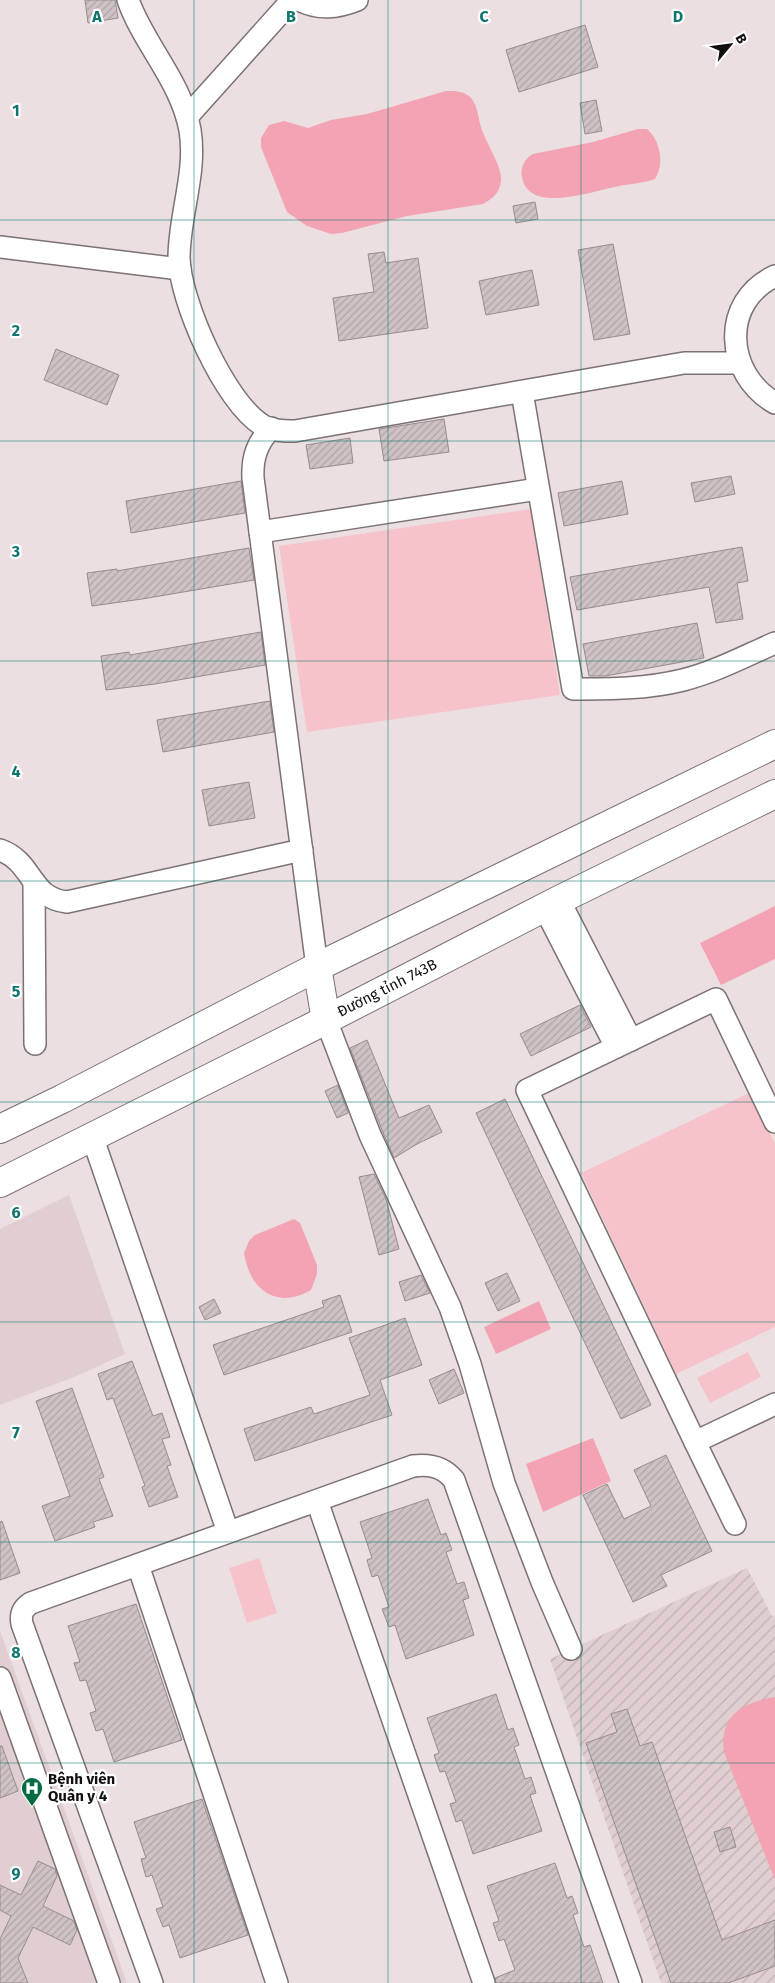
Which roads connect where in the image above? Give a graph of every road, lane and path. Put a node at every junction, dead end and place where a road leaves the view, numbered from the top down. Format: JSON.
{"nodes":[{"id":1,"x":128,"y":0,"type":"edge"},
{"id":2,"x":292,"y":0,"type":"edge"},
{"id":3,"x":299,"y":0,"type":"edge"},
{"id":4,"x":357,"y":0,"type":"edge"},
{"id":5,"x":187,"y":117,"type":"junction"},
{"id":6,"x":0,"y":247,"type":"edge"},
{"id":7,"x":180,"y":269,"type":"junction"},
{"id":8,"x":775,"y":276,"type":"edge"},
{"id":9,"x":739,"y":363,"type":"junction"},
{"id":10,"x":522,"y":392,"type":"junction"},
{"id":11,"x":775,"y":403,"type":"edge"},
{"id":12,"x":270,"y":428,"type":"junction"},
{"id":13,"x":538,"y":489,"type":"junction"},
{"id":14,"x":260,"y":532,"type":"junction"},
{"id":15,"x":775,"y":643,"type":"edge"},
{"id":16,"x":775,"y":744,"type":"edge"},
{"id":17,"x":775,"y":794,"type":"edge"},
{"id":18,"x":0,"y":850,"type":"edge"},
{"id":19,"x":302,"y":850,"type":"junction"},
{"id":20,"x":34,"y":882,"type":"junction"},
{"id":21,"x":552,"y":903,"type":"junction"},
{"id":22,"x":317,"y":967,"type":"junction"},
{"id":23,"x":326,"y":1020,"type":"junction"},
{"id":24,"x":624,"y":1043,"type":"junction"},
{"id":25,"x":35,"y":1044,"type":"dead end"},
{"id":26,"x":775,"y":1122,"type":"edge"},
{"id":27,"x":0,"y":1129,"type":"edge"},
{"id":28,"x":92,"y":1136,"type":"junction"},
{"id":29,"x":0,"y":1183,"type":"edge"},
{"id":30,"x":775,"y":1404,"type":"edge"},
{"id":31,"x":695,"y":1442,"type":"junction"},
{"id":32,"x":317,"y":1500,"type":"junction"},
{"id":33,"x":735,"y":1524,"type":"dead end"},
{"id":34,"x":228,"y":1532,"type":"junction"},
{"id":35,"x":138,"y":1564,"type":"junction"},
{"id":36,"x":571,"y":1649,"type":"dead end"},
{"id":37,"x":0,"y":1678,"type":"edge"},
{"id":38,"x":109,"y":1983,"type":"edge"},
{"id":39,"x":152,"y":1983,"type":"edge"},
{"id":40,"x":277,"y":1983,"type":"edge"},
{"id":41,"x":484,"y":1983,"type":"edge"},
{"id":42,"x":631,"y":1983,"type":"edge"}],
"edges":[{"from":1,"to":5,"type":"lane"},
{"from":2,"to":5,"type":"lane"},
{"from":3,"to":4,"type":"lane"},
{"from":5,"to":7,"type":"lane"},
{"from":6,"to":7,"type":"lane"},
{"from":7,"to":12,"type":"lane"},
{"from":8,"to":9,"type":"lane"},
{"from":9,"to":10,"type":"lane"},
{"from":9,"to":11,"type":"lane"},
{"from":10,"to":12,"type":"lane"},
{"from":10,"to":13,"type":"lane"},
{"from":12,"to":14,"type":"lane"},
{"from":13,"to":14,"type":"lane"},
{"from":13,"to":15,"type":"lane"},
{"from":14,"to":19,"type":"lane"},
{"from":16,"to":22,"type":"main road"},
{"from":17,"to":21,"type":"main road","name":"Đường tỉnh 743B"},
{"from":18,"to":20,"type":"lane"},
{"from":19,"to":20,"type":"lane"},
{"from":19,"to":22,"type":"lane"},
{"from":20,"to":25,"type":"lane"},
{"from":21,"to":23,"type":"main road","name":"Đường tỉnh 743B"},
{"from":21,"to":24,"type":"lane"},
{"from":22,"to":23,"type":"main road"},
{"from":22,"to":27,"type":"main road"},
{"from":23,"to":28,"type":"main road","name":"Đường tỉnh 743B"},
{"from":23,"to":36,"type":"lane"},
{"from":24,"to":26,"type":"lane"},
{"from":24,"to":31,"type":"lane"},
{"from":28,"to":29,"type":"main road","name":"Đường tỉnh 743B"},
{"from":28,"to":34,"type":"lane"},
{"from":30,"to":31,"type":"lane"},
{"from":31,"to":33,"type":"lane"},
{"from":32,"to":34,"type":"lane"},
{"from":32,"to":41,"type":"lane"},
{"from":32,"to":42,"type":"lane"},
{"from":34,"to":35,"type":"lane"},
{"from":35,"to":39,"type":"lane"},
{"from":35,"to":40,"type":"lane"},
{"from":37,"to":38,"type":"lane"}]}
